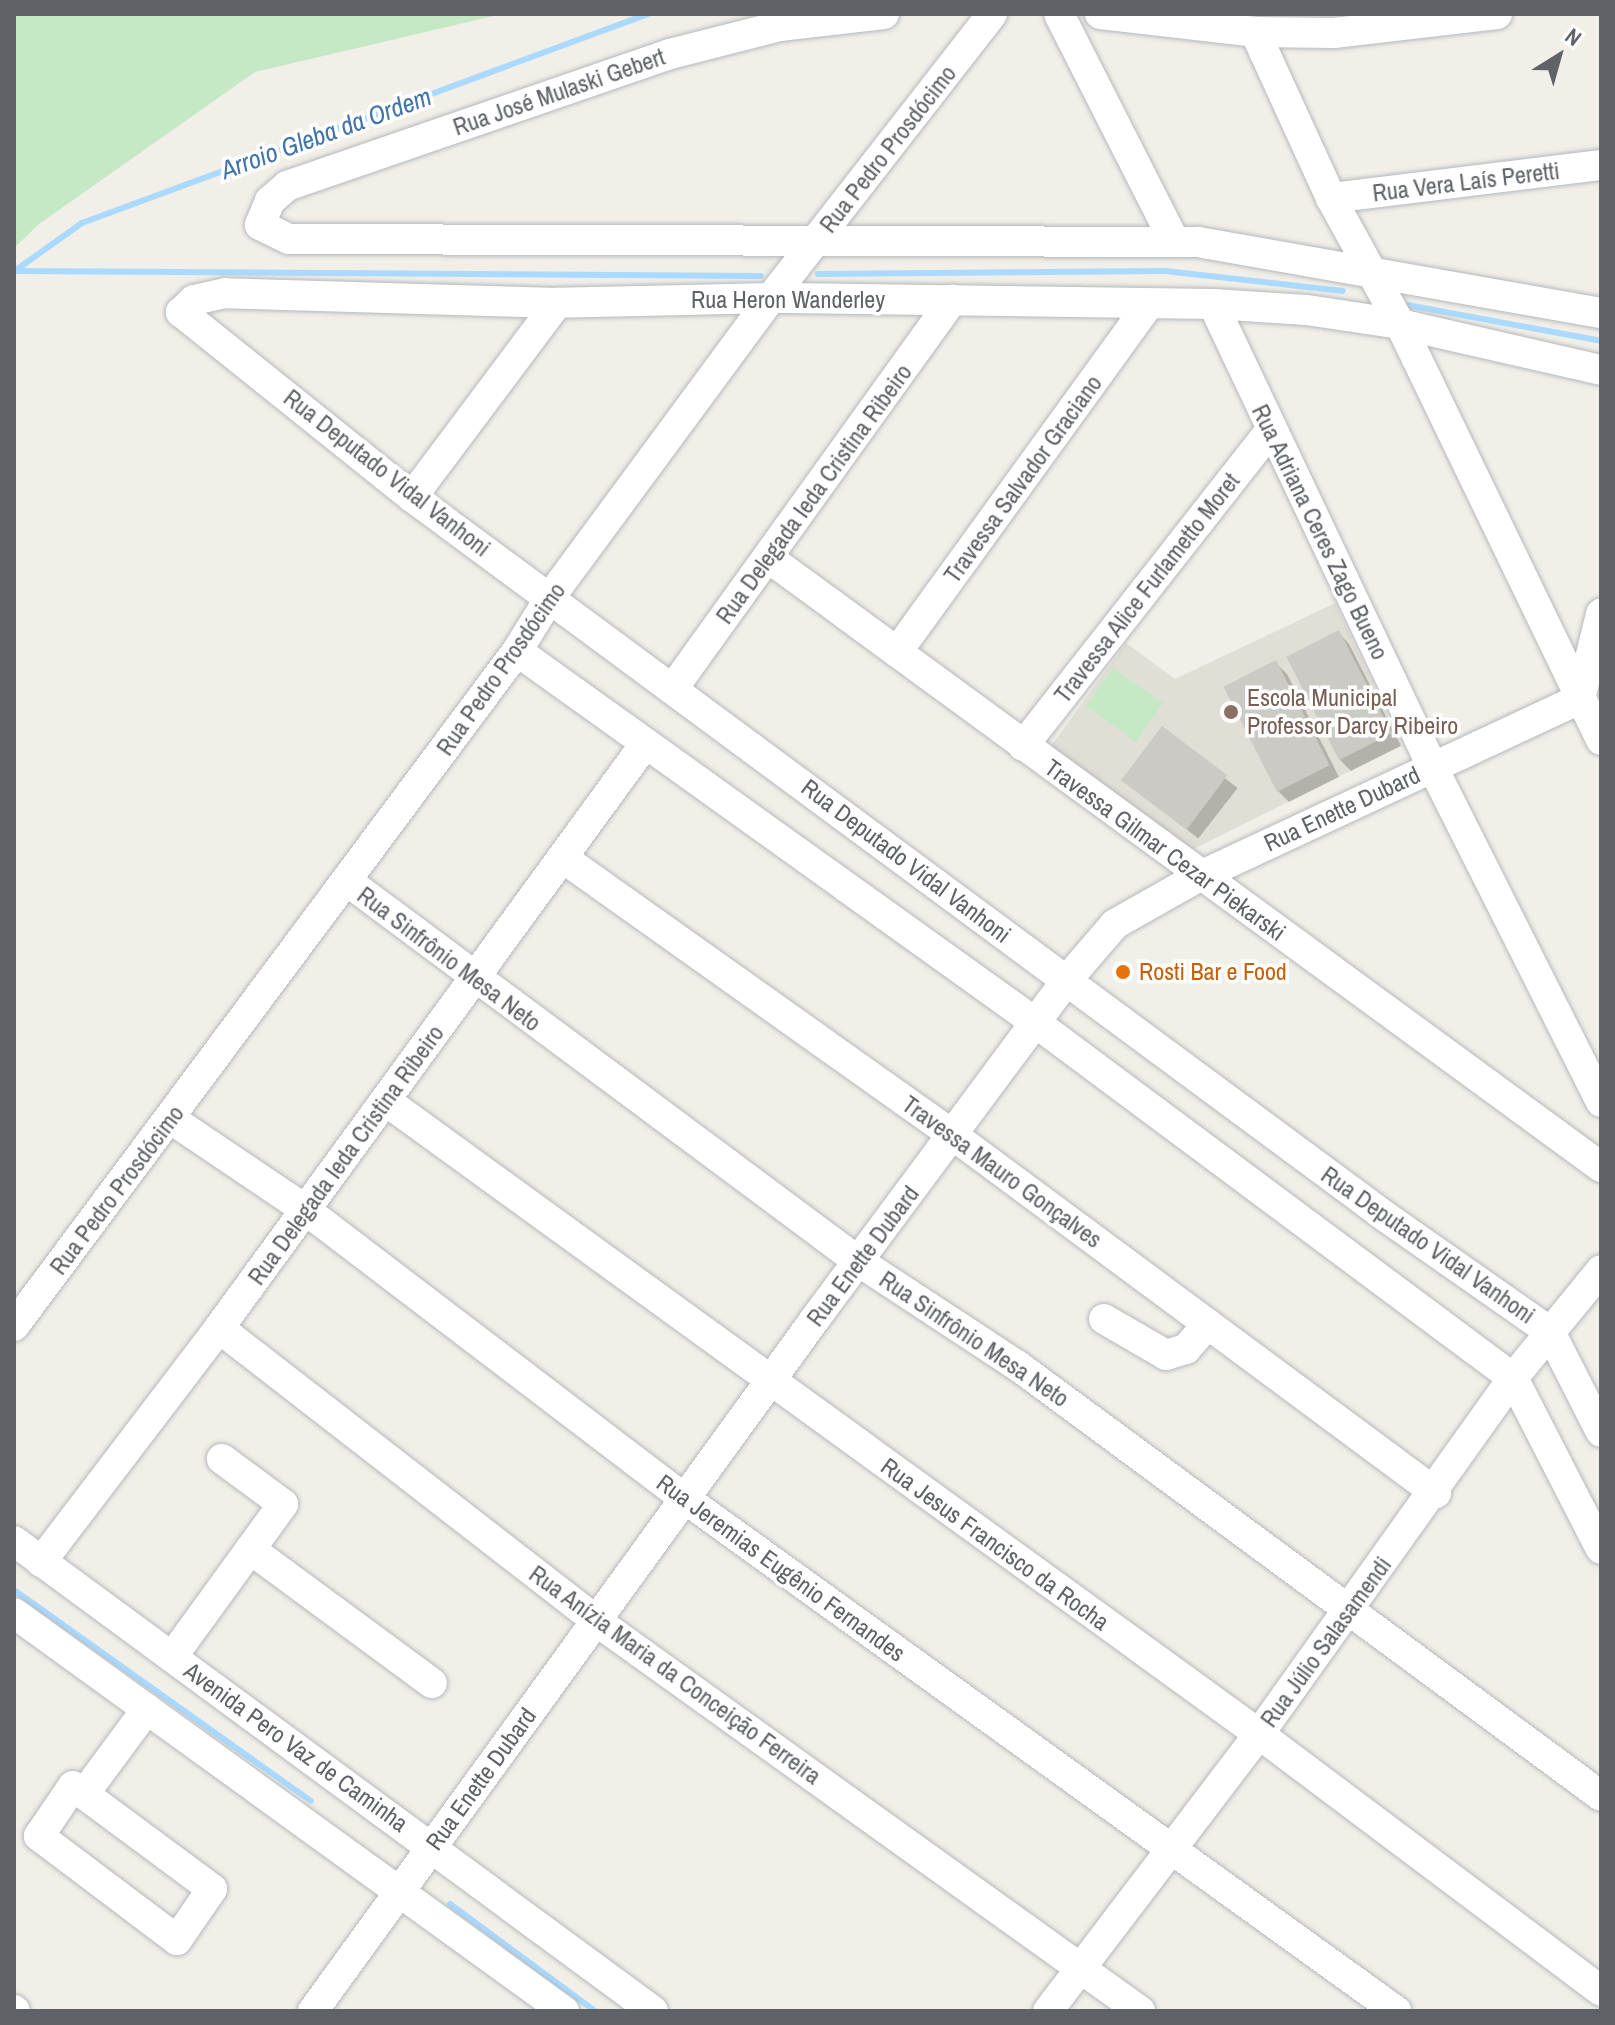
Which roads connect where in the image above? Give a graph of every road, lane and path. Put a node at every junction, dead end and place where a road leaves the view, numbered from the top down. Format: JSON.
{"nodes":[{"id":1,"x":884,"y":14,"type":"edge"},
{"id":2,"x":992,"y":14,"type":"edge"},
{"id":3,"x":1059,"y":14,"type":"edge"},
{"id":4,"x":1100,"y":14,"type":"edge"},
{"id":5,"x":1497,"y":14,"type":"edge"},
{"id":6,"x":1255,"y":32,"type":"junction"},
{"id":7,"x":1601,"y":165,"type":"edge"},
{"id":8,"x":1331,"y":198,"type":"junction"},
{"id":9,"x":1174,"y":241,"type":"junction"},
{"id":10,"x":816,"y":242,"type":"junction"},
{"id":11,"x":1370,"y":272,"type":"junction"},
{"id":12,"x":771,"y":298,"type":"junction"},
{"id":13,"x":952,"y":300,"type":"junction"},
{"id":14,"x":557,"y":303,"type":"junction"},
{"id":15,"x":1213,"y":304,"type":"junction"},
{"id":16,"x":1148,"y":305,"type":"junction"},
{"id":17,"x":181,"y":312,"type":"joint"},
{"id":18,"x":1601,"y":313,"type":"edge"},
{"id":19,"x":1400,"y":324,"type":"junction"},
{"id":20,"x":1601,"y":370,"type":"edge"},
{"id":21,"x":1271,"y":430,"type":"junction"},
{"id":22,"x":412,"y":497,"type":"junction"},
{"id":23,"x":770,"y":559,"type":"junction"},
{"id":24,"x":551,"y":596,"type":"junction"},
{"id":25,"x":1601,"y":614,"type":"edge"},
{"id":26,"x":517,"y":651,"type":"junction"},
{"id":27,"x":897,"y":652,"type":"junction"},
{"id":28,"x":674,"y":687,"type":"junction"},
{"id":29,"x":1580,"y":699,"type":"junction"},
{"id":30,"x":1601,"y":740,"type":"edge"},
{"id":31,"x":645,"y":744,"type":"junction"},
{"id":32,"x":1023,"y":746,"type":"junction"},
{"id":33,"x":1432,"y":766,"type":"junction"},
{"id":34,"x":563,"y":858,"type":"junction"},
{"id":35,"x":1200,"y":876,"type":"junction"},
{"id":36,"x":347,"y":881,"type":"junction"},
{"id":37,"x":474,"y":979,"type":"junction"},
{"id":38,"x":1066,"y":981,"type":"junction"},
{"id":39,"x":1113,"y":1016,"type":"junction"},
{"id":40,"x":1036,"y":1023,"type":"junction"},
{"id":41,"x":1082,"y":1058,"type":"junction"},
{"id":42,"x":386,"y":1101,"type":"junction"},
{"id":43,"x":1601,"y":1102,"type":"edge"},
{"id":44,"x":171,"y":1119,"type":"junction"},
{"id":45,"x":954,"y":1136,"type":"junction"},
{"id":46,"x":1601,"y":1167,"type":"edge"},
{"id":47,"x":303,"y":1208,"type":"junction"},
{"id":48,"x":1386,"y":1217,"type":"junction"},
{"id":49,"x":1352,"y":1258,"type":"junction"},
{"id":50,"x":858,"y":1261,"type":"junction"},
{"id":51,"x":1601,"y":1270,"type":"edge"},
{"id":52,"x":1104,"y":1319,"type":"dead end"},
{"id":53,"x":1208,"y":1324,"type":"junction"},
{"id":54,"x":14,"y":1326,"type":"edge"},
{"id":55,"x":219,"y":1328,"type":"junction"},
{"id":56,"x":1550,"y":1332,"type":"junction"},
{"id":57,"x":1513,"y":1378,"type":"junction"},
{"id":58,"x":769,"y":1382,"type":"junction"},
{"id":59,"x":1601,"y":1432,"type":"edge"},
{"id":60,"x":222,"y":1459,"type":"dead end"},
{"id":61,"x":1436,"y":1493,"type":"junction"},
{"id":62,"x":684,"y":1498,"type":"junction"},
{"id":63,"x":14,"y":1541,"type":"edge"},
{"id":64,"x":250,"y":1549,"type":"junction"},
{"id":65,"x":1601,"y":1549,"type":"edge"},
{"id":66,"x":41,"y":1562,"type":"junction"},
{"id":67,"x":1348,"y":1611,"type":"junction"},
{"id":68,"x":14,"y":1613,"type":"edge"},
{"id":69,"x":595,"y":1620,"type":"junction"},
{"id":70,"x":172,"y":1657,"type":"junction"},
{"id":71,"x":432,"y":1683,"type":"dead end"},
{"id":72,"x":147,"y":1709,"type":"junction"},
{"id":73,"x":1259,"y":1734,"type":"junction"},
{"id":74,"x":84,"y":1794,"type":"junction"},
{"id":75,"x":1601,"y":1796,"type":"edge"},
{"id":76,"x":433,"y":1847,"type":"junction"},
{"id":77,"x":1168,"y":1849,"type":"junction"},
{"id":78,"x":400,"y":1890,"type":"junction"},
{"id":79,"x":1078,"y":1968,"type":"junction"},
{"id":80,"x":1601,"y":1991,"type":"edge"},
{"id":81,"x":313,"y":2011,"type":"edge"},
{"id":82,"x":564,"y":2011,"type":"edge"},
{"id":83,"x":653,"y":2011,"type":"edge"},
{"id":84,"x":1048,"y":2011,"type":"edge"},
{"id":85,"x":1140,"y":2011,"type":"edge"},
{"id":86,"x":1396,"y":2011,"type":"edge"}],
"edges":[{"from":1,"to":10,"type":"street","name":"Rua José Mulaski Gebert"},
{"from":2,"to":10,"type":"street","name":"Rua Pedro Prosdócimo"},
{"from":3,"to":9,"type":"street"},
{"from":4,"to":6,"type":"street"},
{"from":5,"to":6,"type":"street"},
{"from":6,"to":8,"type":"street"},
{"from":7,"to":8,"type":"street","name":"Rua Vera Laís Peretti"},
{"from":8,"to":11,"type":"street"},
{"from":9,"to":10,"type":"street"},
{"from":9,"to":11,"type":"street"},
{"from":10,"to":12,"type":"street","name":"Rua Pedro Prosdócimo"},
{"from":11,"to":18,"type":"street"},
{"from":11,"to":19,"type":"street"},
{"from":12,"to":13,"type":"street","name":"Rua Heron Wanderley"},
{"from":12,"to":14,"type":"street","name":"Rua Heron Wanderley"},
{"from":12,"to":24,"type":"street","name":"Rua Pedro Prosdócimo"},
{"from":13,"to":16,"type":"street","name":"Rua Heron Wanderley"},
{"from":13,"to":23,"type":"street","name":"Rua Delegada Ieda Cristina Ribeiro"},
{"from":14,"to":17,"type":"street","name":"Rua Heron Wanderley"},
{"from":14,"to":22,"type":"street"},
{"from":15,"to":16,"type":"street","name":"Rua Heron Wanderley"},
{"from":15,"to":19,"type":"street","name":"Rua Heron Wanderley"},
{"from":15,"to":21,"type":"street","name":"Rua Adriana Ceres Zago Bueno"},
{"from":16,"to":27,"type":"street","name":"Travessa Salvador Graciano"},
{"from":17,"to":22,"type":"street","name":"Rua Deputado Vidal Vanhoni"},
{"from":19,"to":20,"type":"street","name":"Rua Heron Wanderley"},
{"from":19,"to":29,"type":"street"},
{"from":21,"to":32,"type":"street","name":"Travessa Alice Furlametto Moret"},
{"from":21,"to":33,"type":"street","name":"Rua Adriana Ceres Zago Bueno"},
{"from":22,"to":24,"type":"street","name":"Rua Deputado Vidal Vanhoni"},
{"from":23,"to":27,"type":"street","name":"Travessa Gilmar Cezar Piekarski"},
{"from":23,"to":28,"type":"street","name":"Rua Delegada Ieda Cristina Ribeiro"},
{"from":24,"to":26,"type":"street","name":"Rua Pedro Prosdócimo"},
{"from":24,"to":28,"type":"street","name":"Rua Deputado Vidal Vanhoni"},
{"from":25,"to":29,"type":"street"},
{"from":26,"to":31,"type":"street"},
{"from":26,"to":36,"type":"street","name":"Rua Pedro Prosdócimo"},
{"from":27,"to":32,"type":"street","name":"Travessa Gilmar Cezar Piekarski"},
{"from":28,"to":38,"type":"street","name":"Rua Deputado Vidal Vanhoni"},
{"from":29,"to":30,"type":"street"},
{"from":29,"to":33,"type":"street","name":"Rua Enette Dubard"},
{"from":31,"to":34,"type":"street","name":"Rua Delegada Ieda Cristina Ribeiro"},
{"from":31,"to":40,"type":"street"},
{"from":32,"to":35,"type":"street","name":"Travessa Gilmar Cezar Piekarski"},
{"from":33,"to":35,"type":"street","name":"Rua Enette Dubard"},
{"from":33,"to":43,"type":"street","name":"Rua Adriana Ceres Zago Bueno"},
{"from":34,"to":37,"type":"street","name":"Rua Delegada Ieda Cristina Ribeiro"},
{"from":34,"to":45,"type":"street","name":"Travessa Mauro Gonçalves"},
{"from":35,"to":38,"type":"street","name":"Rua Enette Dubard"},
{"from":35,"to":46,"type":"street","name":"Travessa Gilmar Cezar Piekarski"},
{"from":36,"to":37,"type":"street","name":"Rua Sinfrônio Mesa Neto"},
{"from":36,"to":44,"type":"street","name":"Rua Pedro Prosdócimo"},
{"from":37,"to":42,"type":"street","name":"Rua Delegada Ieda Cristina Ribeiro"},
{"from":37,"to":50,"type":"street","name":"Rua Sinfrônio Mesa Neto"},
{"from":38,"to":39,"type":"street","name":"Rua Deputado Vidal Vanhoni"},
{"from":38,"to":40,"type":"street","name":"Rua Enette Dubard"},
{"from":39,"to":41,"type":"street"},
{"from":39,"to":48,"type":"street","name":"Rua Deputado Vidal Vanhoni"},
{"from":40,"to":41,"type":"street"},
{"from":40,"to":45,"type":"street","name":"Rua Enette Dubard"},
{"from":41,"to":49,"type":"street"},
{"from":42,"to":47,"type":"street","name":"Rua Delegada Ieda Cristina Ribeiro"},
{"from":42,"to":58,"type":"street","name":"Rua Jesus Francisco da Rocha"},
{"from":44,"to":47,"type":"street","name":"Rua Jeremias Eugênio Fernandes"},
{"from":44,"to":54,"type":"street","name":"Rua Pedro Prosdócimo"},
{"from":45,"to":50,"type":"street","name":"Rua Enette Dubard"},
{"from":45,"to":53,"type":"street","name":"Travessa Mauro Gonçalves"},
{"from":47,"to":55,"type":"street","name":"Rua Delegada Ieda Cristina Ribeiro"},
{"from":47,"to":62,"type":"street","name":"Rua Jeremias Eugênio Fernandes"},
{"from":48,"to":49,"type":"street"},
{"from":48,"to":56,"type":"street","name":"Rua Deputado Vidal Vanhoni"},
{"from":49,"to":57,"type":"street"},
{"from":50,"to":58,"type":"street","name":"Rua Enette Dubard"},
{"from":50,"to":67,"type":"street","name":"Rua Sinfrônio Mesa Neto"},
{"from":51,"to":56,"type":"street","name":"Rua Júlio Salasamendi"},
{"from":52,"to":53,"type":"street"},
{"from":53,"to":61,"type":"street","name":"Travessa Mauro Gonçalves"},
{"from":55,"to":66,"type":"street","name":"Rua Delegada Ieda Cristina Ribeiro"},
{"from":55,"to":69,"type":"street","name":"Rua Anízia Maria da Conceição Ferreira"},
{"from":56,"to":57,"type":"street","name":"Rua Júlio Salasamendi"},
{"from":56,"to":59,"type":"street","name":"Rua Deputado Vidal Vanhoni"},
{"from":57,"to":61,"type":"street","name":"Rua Júlio Salasamendi"},
{"from":57,"to":65,"type":"street"},
{"from":58,"to":62,"type":"street","name":"Rua Enette Dubard"},
{"from":58,"to":73,"type":"street","name":"Rua Jesus Francisco da Rocha"},
{"from":60,"to":64,"type":"street"},
{"from":61,"to":67,"type":"street","name":"Rua Júlio Salasamendi"},
{"from":62,"to":69,"type":"street","name":"Rua Enette Dubard"},
{"from":62,"to":77,"type":"street","name":"Rua Jeremias Eugênio Fernandes"},
{"from":63,"to":66,"type":"street","name":"Avenida Pero Vaz de Caminha"},
{"from":64,"to":70,"type":"street"},
{"from":64,"to":71,"type":"street"},
{"from":66,"to":70,"type":"street","name":"Avenida Pero Vaz de Caminha"},
{"from":67,"to":73,"type":"street","name":"Rua Júlio Salasamendi"},
{"from":67,"to":75,"type":"street","name":"Rua Sinfrônio Mesa Neto"},
{"from":68,"to":72,"type":"street"},
{"from":69,"to":76,"type":"street","name":"Rua Enette Dubard"},
{"from":69,"to":79,"type":"street","name":"Rua Anízia Maria da Conceição Ferreira"},
{"from":70,"to":76,"type":"street","name":"Avenida Pero Vaz de Caminha"},
{"from":72,"to":74,"type":"street"},
{"from":72,"to":78,"type":"street"},
{"from":73,"to":77,"type":"street","name":"Rua Júlio Salasamendi"},
{"from":73,"to":80,"type":"street","name":"Rua Jesus Francisco da Rocha"},
{"from":74,"to":74,"type":"street"},
{"from":76,"to":78,"type":"street","name":"Rua Enette Dubard"},
{"from":76,"to":83,"type":"street","name":"Avenida Pero Vaz de Caminha"},
{"from":77,"to":79,"type":"street","name":"Rua Júlio Salasamendi"},
{"from":77,"to":86,"type":"street","name":"Rua Jeremias Eugênio Fernandes"},
{"from":78,"to":81,"type":"street","name":"Rua Enette Dubard"},
{"from":78,"to":82,"type":"street"},
{"from":79,"to":84,"type":"street","name":"Rua Júlio Salasamendi"},
{"from":79,"to":85,"type":"street","name":"Rua Anízia Maria da Conceição Ferreira"}]}
